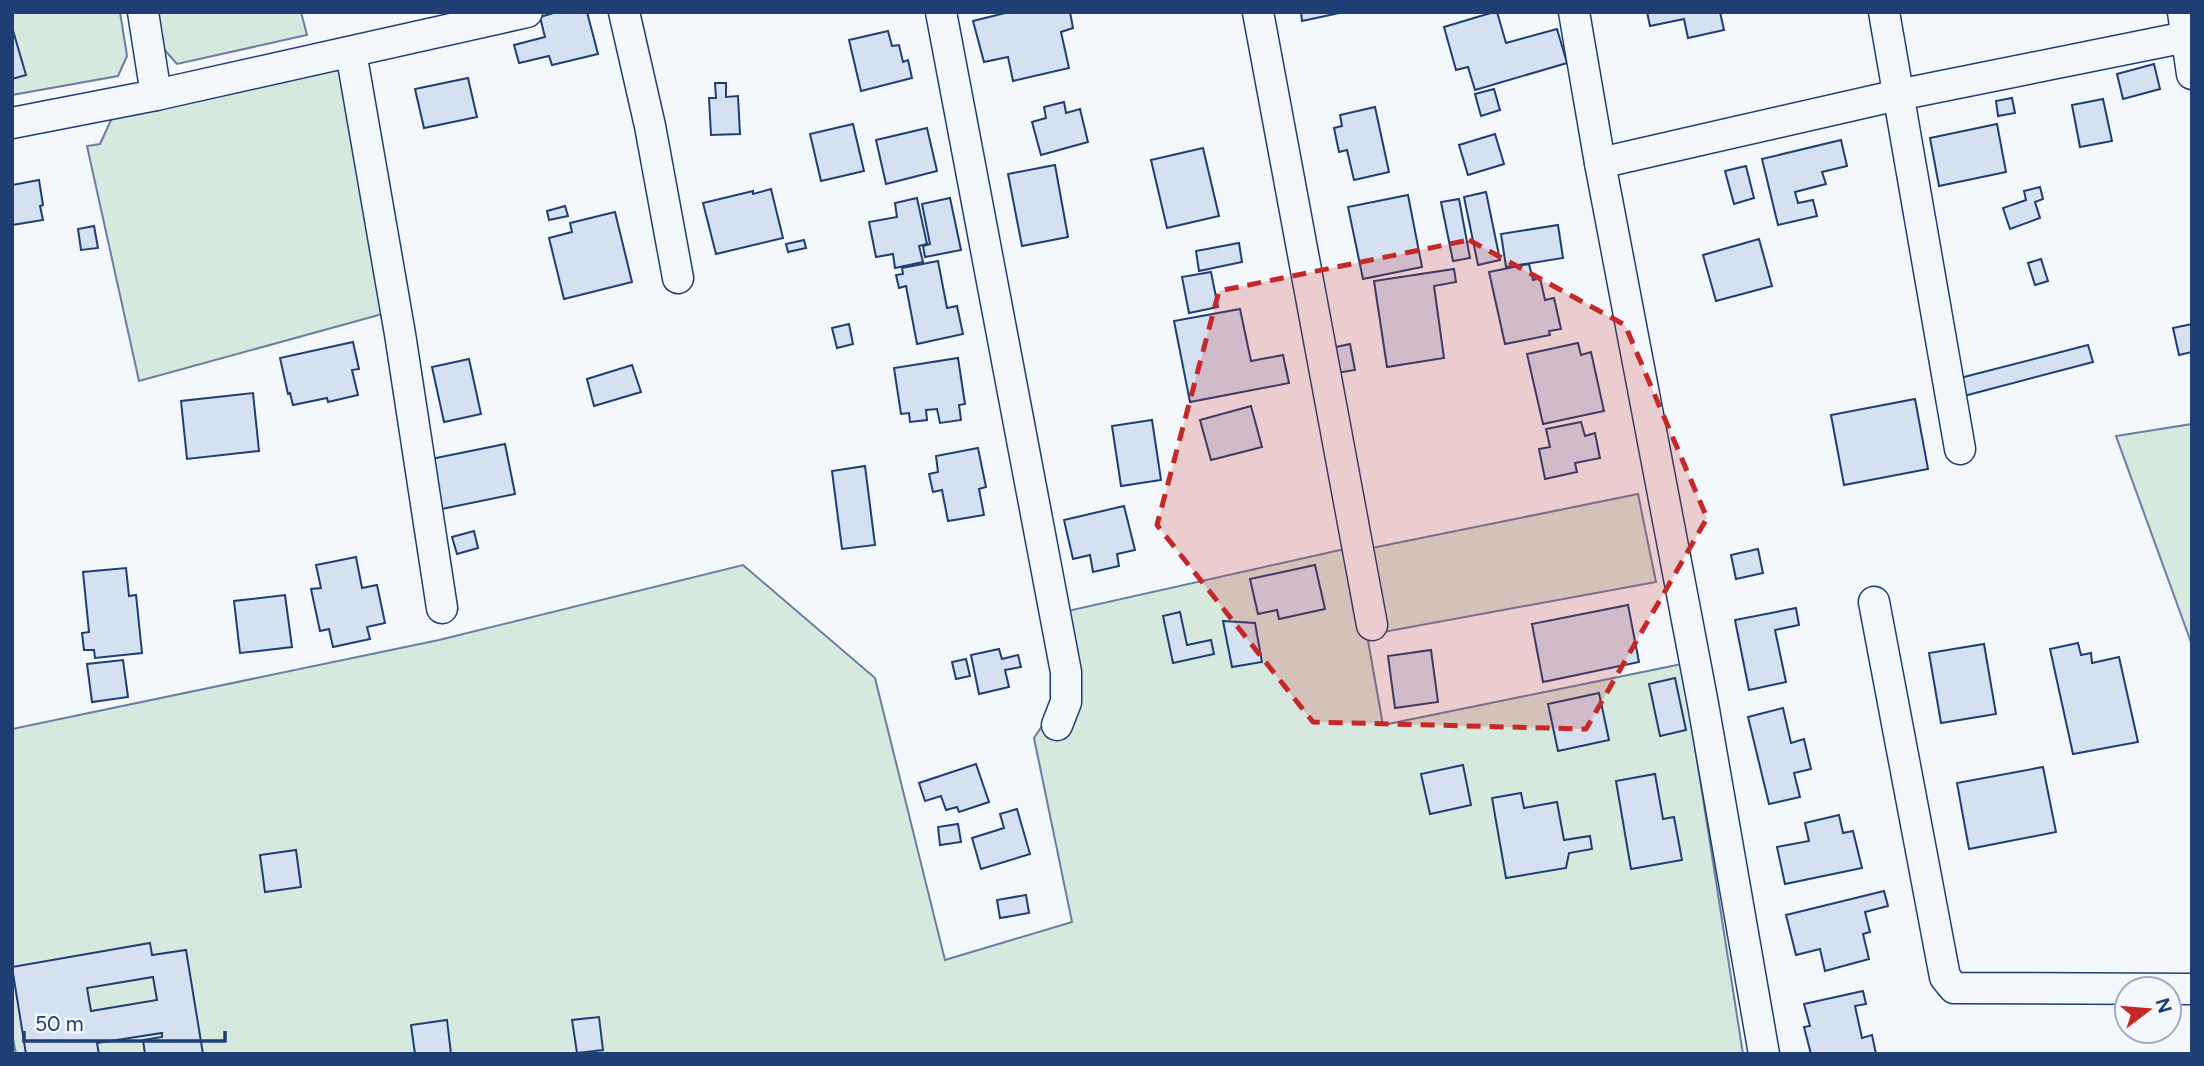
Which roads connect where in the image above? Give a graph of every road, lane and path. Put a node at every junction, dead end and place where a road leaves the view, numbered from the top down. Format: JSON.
{"nodes":[{"id":1,"x":143,"y":12,"type":"edge"},
{"id":2,"x":527,"y":12,"type":"edge"},
{"id":3,"x":624,"y":12,"type":"edge"},
{"id":4,"x":941,"y":12,"type":"edge"},
{"id":5,"x":1258,"y":12,"type":"edge"},
{"id":6,"x":1574,"y":12,"type":"edge"},
{"id":7,"x":1884,"y":12,"type":"edge"},
{"id":8,"x":2185,"y":25,"type":"edge"},
{"id":9,"x":351,"y":52,"type":"junction"},
{"id":10,"x":2192,"y":74,"type":"edge"},
{"id":11,"x":156,"y":95,"type":"junction"},
{"id":12,"x":1898,"y":95,"type":"junction"},
{"id":13,"x":12,"y":123,"type":"edge"},
{"id":14,"x":1600,"y":163,"type":"junction"},
{"id":15,"x":678,"y":278,"type":"dead end"},
{"id":16,"x":1960,"y":449,"type":"dead end"},
{"id":17,"x":1874,"y":602,"type":"dead end"},
{"id":18,"x":442,"y":608,"type":"dead end"},
{"id":19,"x":1371,"y":625,"type":"dead end"},
{"id":20,"x":1057,"y":725,"type":"dead end"},
{"id":21,"x":2192,"y":989,"type":"edge"},
{"id":22,"x":1764,"y":1054,"type":"edge"}],
"edges":[{"from":1,"to":11,"type":"street"},
{"from":2,"to":9,"type":"street"},
{"from":3,"to":15,"type":"street"},
{"from":4,"to":20,"type":"street"},
{"from":5,"to":19,"type":"street"},
{"from":6,"to":14,"type":"street"},
{"from":7,"to":12,"type":"street"},
{"from":8,"to":10,"type":"street"},
{"from":8,"to":12,"type":"street"},
{"from":9,"to":11,"type":"street"},
{"from":9,"to":18,"type":"street"},
{"from":11,"to":13,"type":"street"},
{"from":12,"to":14,"type":"street"},
{"from":12,"to":16,"type":"street"},
{"from":14,"to":22,"type":"street"},
{"from":17,"to":21,"type":"street"}]}
